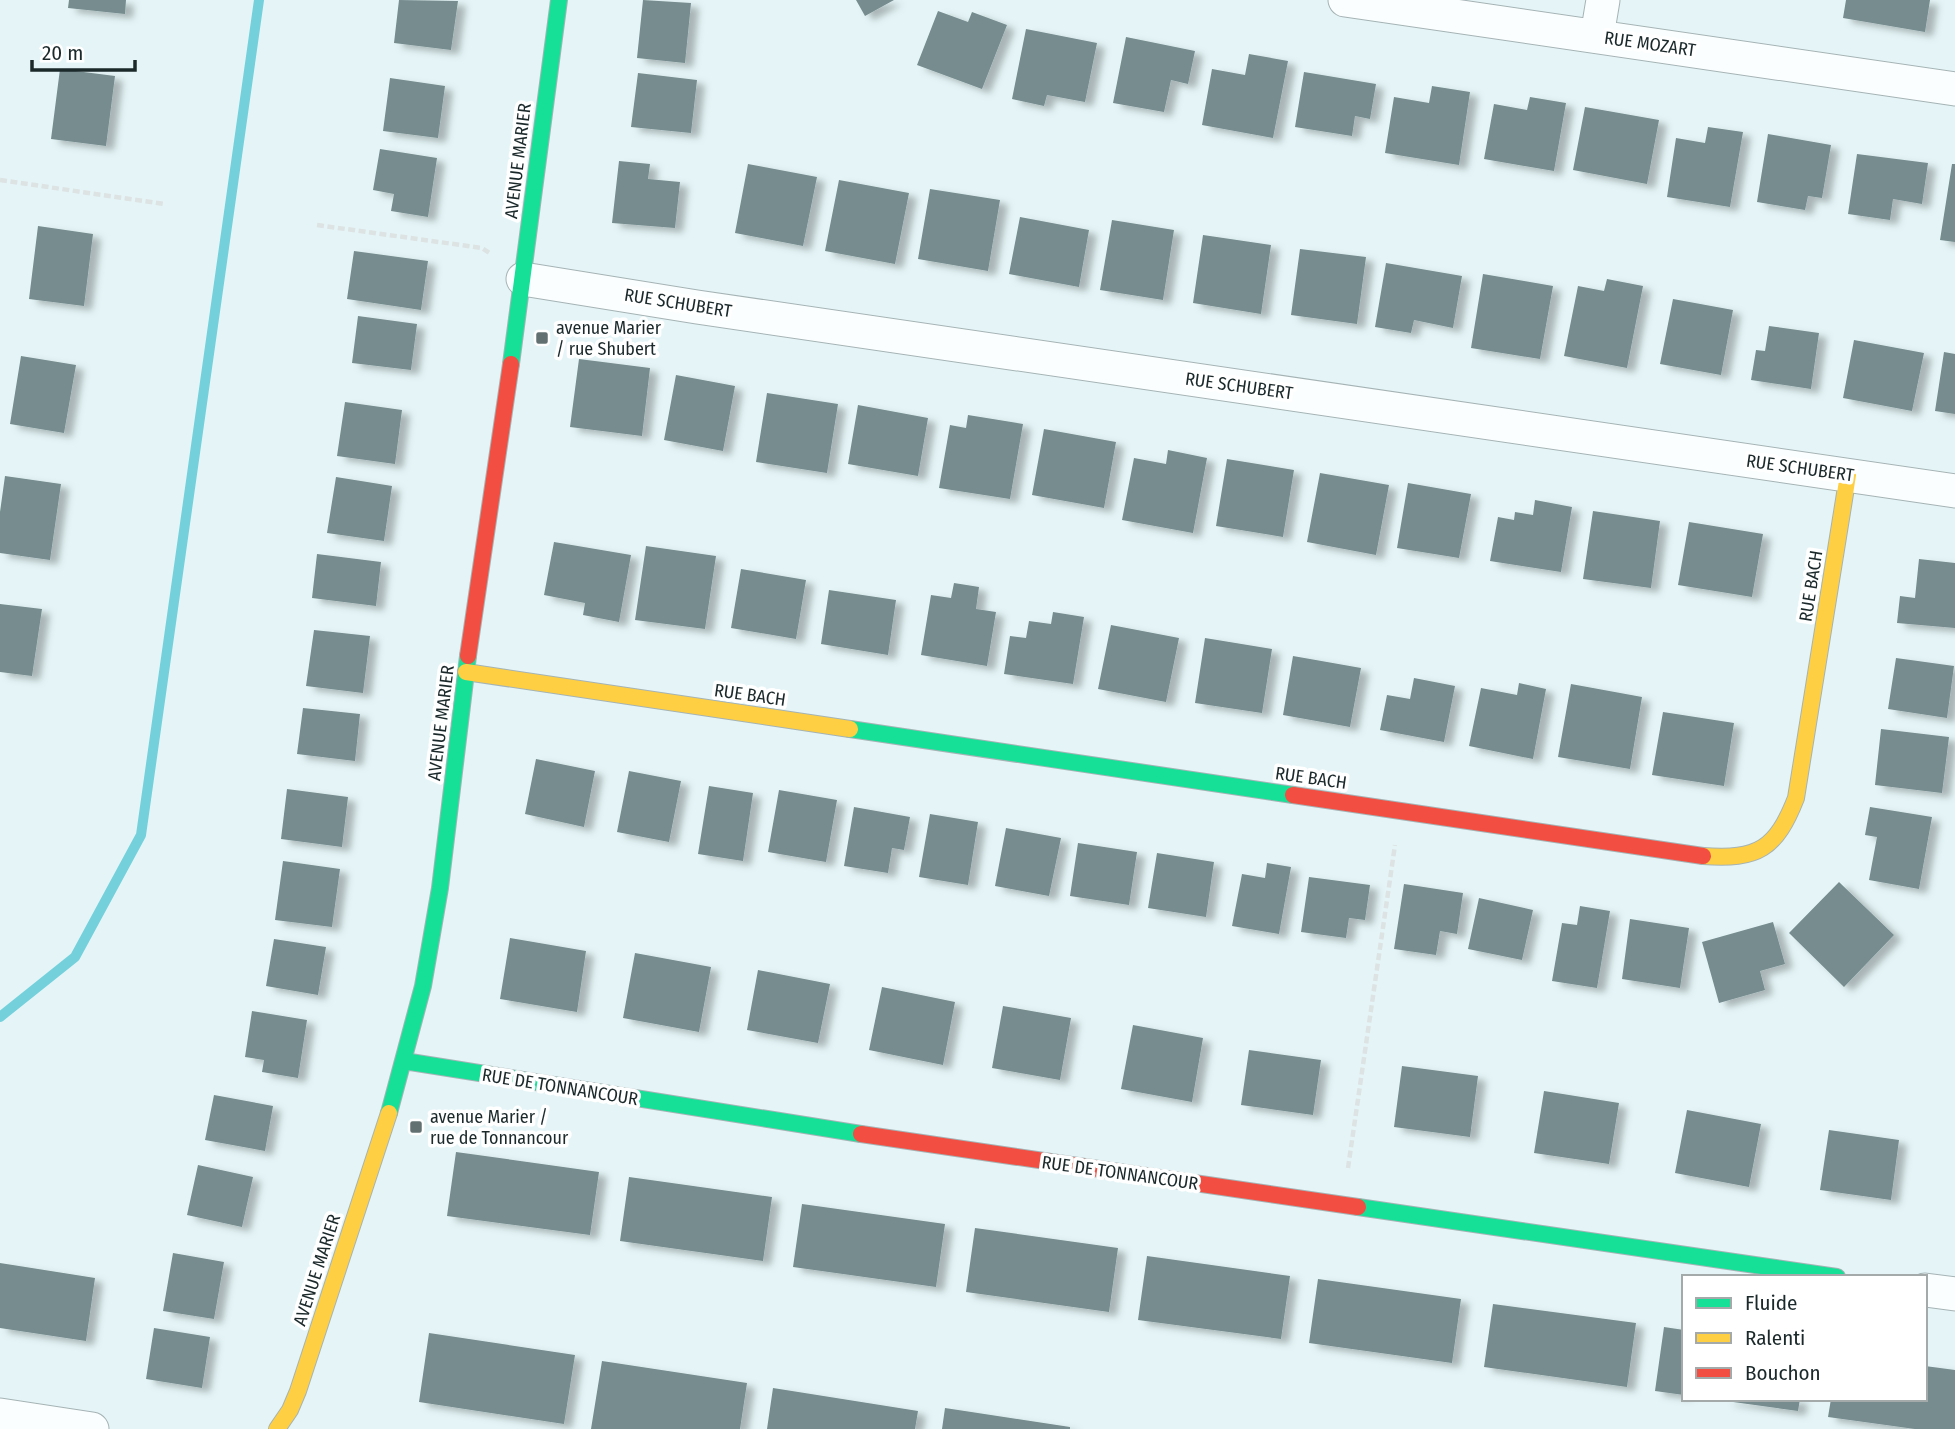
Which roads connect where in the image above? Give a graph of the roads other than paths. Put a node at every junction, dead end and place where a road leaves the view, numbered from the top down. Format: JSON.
{"nodes":[{"id":1,"x":559,"y":0,"type":"edge"},
{"id":2,"x":1345,"y":0,"type":"edge"},
{"id":3,"x":1603,"y":0,"type":"edge"},
{"id":4,"x":1597,"y":36,"type":"junction"},
{"id":5,"x":1955,"y":89,"type":"edge"},
{"id":6,"x":523,"y":279,"type":"junction"},
{"id":7,"x":1849,"y":475,"type":"junction"},
{"id":8,"x":1955,"y":491,"type":"edge"},
{"id":9,"x":466,"y":672,"type":"junction"},
{"id":10,"x":404,"y":1061,"type":"junction"},
{"id":11,"x":1823,"y":1275,"type":"edge"},
{"id":12,"x":1927,"y":1290,"type":"edge"},
{"id":13,"x":1955,"y":1294,"type":"edge"},
{"id":14,"x":0,"y":1415,"type":"edge"},
{"id":15,"x":92,"y":1429,"type":"edge"},
{"id":16,"x":277,"y":1429,"type":"edge"}],
"edges":[{"from":1,"to":6,"type":"street","name":"AVENUE MARIER"},
{"from":2,"to":4,"type":"street","name":"RUE MOZART"},
{"from":3,"to":4,"type":"street"},
{"from":4,"to":5,"type":"street","name":"RUE MOZART"},
{"from":6,"to":7,"type":"street","name":"RUE SCHUBERT"},
{"from":6,"to":9,"type":"street","name":"AVENUE MARIER"},
{"from":7,"to":8,"type":"street","name":"RUE SCHUBERT"},
{"from":7,"to":9,"type":"street","name":"RUE BACH"},
{"from":9,"to":10,"type":"street","name":"AVENUE MARIER"},
{"from":10,"to":11,"type":"street","name":"RUE DE TONNANCOUR"},
{"from":10,"to":16,"type":"street","name":"AVENUE MARIER"},
{"from":12,"to":13,"type":"street"},
{"from":14,"to":15,"type":"street"}]}
